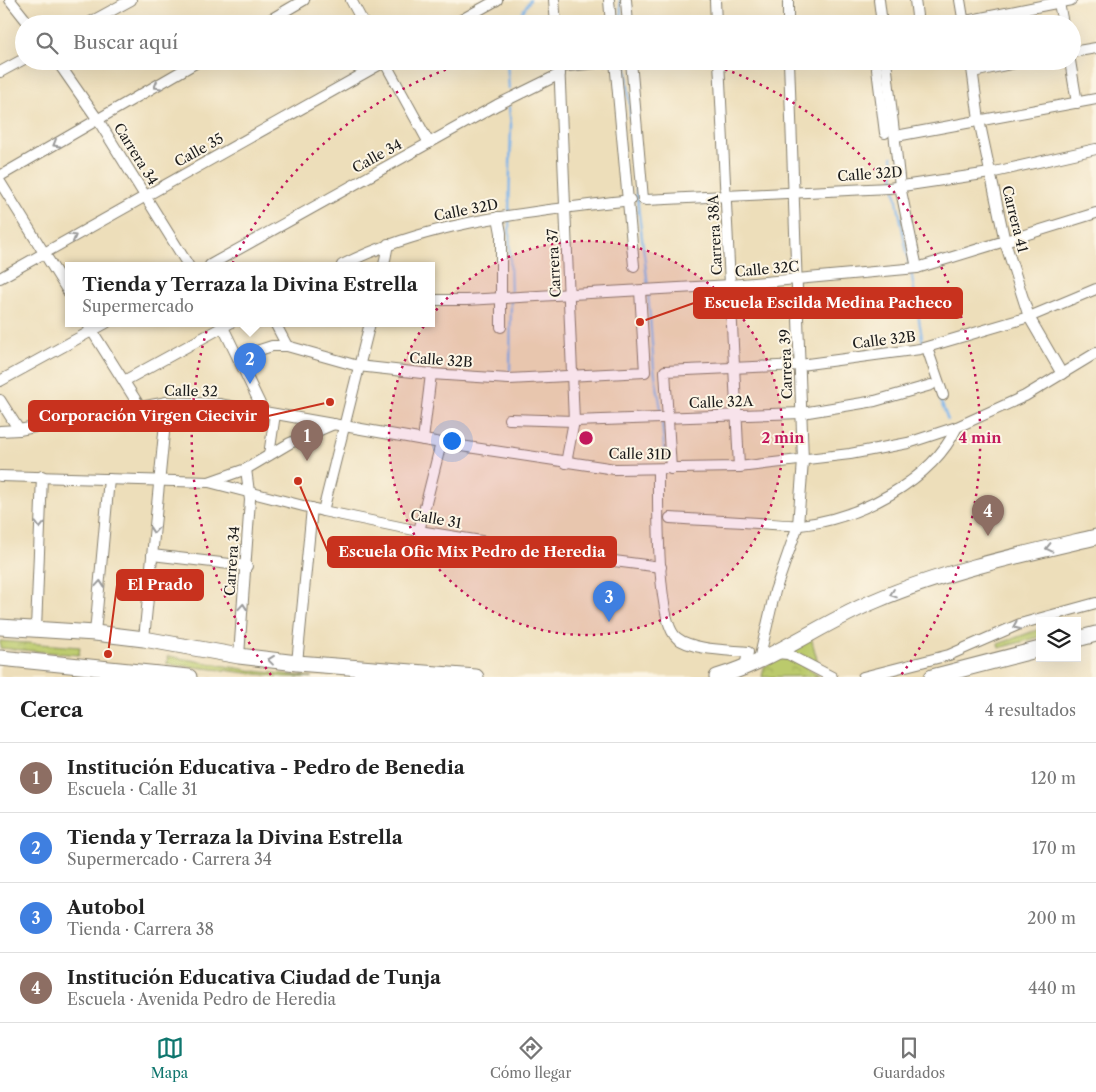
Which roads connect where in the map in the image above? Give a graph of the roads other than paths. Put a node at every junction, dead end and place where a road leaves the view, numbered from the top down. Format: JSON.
{"nodes":[{"id":1,"x":10,"y":0,"type":"edge"},
{"id":2,"x":131,"y":0,"type":"edge"},
{"id":3,"x":304,"y":0,"type":"edge"},
{"id":4,"x":351,"y":0,"type":"edge"},
{"id":5,"x":497,"y":0,"type":"edge"},
{"id":6,"x":554,"y":0,"type":"edge"},
{"id":7,"x":609,"y":0,"type":"edge"},
{"id":8,"x":626,"y":0,"type":"edge"},
{"id":9,"x":714,"y":0,"type":"edge"},
{"id":10,"x":788,"y":0,"type":"edge"},
{"id":11,"x":879,"y":0,"type":"edge"},
{"id":12,"x":915,"y":0,"type":"edge"},
{"id":13,"x":960,"y":0,"type":"edge"},
{"id":14,"x":1071,"y":0,"type":"edge"},
{"id":15,"x":1059,"y":2,"type":"junction"},
{"id":16,"x":22,"y":15,"type":"edge"},
{"id":17,"x":104,"y":15,"type":"edge"},
{"id":18,"x":278,"y":15,"type":"edge"},
{"id":19,"x":359,"y":15,"type":"edge"},
{"id":20,"x":470,"y":15,"type":"edge"},
{"id":21,"x":555,"y":15,"type":"edge"},
{"id":22,"x":611,"y":15,"type":"edge"},
{"id":23,"x":627,"y":15,"type":"edge"},
{"id":24,"x":715,"y":15,"type":"edge"},
{"id":25,"x":788,"y":15,"type":"edge"},
{"id":26,"x":881,"y":15,"type":"edge"},
{"id":27,"x":917,"y":15,"type":"edge"},
{"id":28,"x":963,"y":15,"type":"edge"},
{"id":29,"x":997,"y":15,"type":"edge"},
{"id":30,"x":1061,"y":15,"type":"edge"},
{"id":31,"x":1096,"y":48,"type":"edge"},
{"id":32,"x":1081,"y":50,"type":"edge"},
{"id":33,"x":15,"y":63,"type":"edge"},
{"id":34,"x":63,"y":70,"type":"edge"},
{"id":35,"x":184,"y":70,"type":"edge"},
{"id":36,"x":369,"y":70,"type":"edge"},
{"id":37,"x":390,"y":70,"type":"edge"},
{"id":38,"x":555,"y":70,"type":"edge"},
{"id":39,"x":560,"y":70,"type":"edge"},
{"id":40,"x":616,"y":70,"type":"edge"},
{"id":41,"x":632,"y":70,"type":"edge"},
{"id":42,"x":720,"y":70,"type":"edge"},
{"id":43,"x":789,"y":70,"type":"edge"},
{"id":44,"x":878,"y":70,"type":"edge"},
{"id":45,"x":887,"y":70,"type":"edge"},
{"id":46,"x":973,"y":70,"type":"edge"},
{"id":47,"x":1072,"y":70,"type":"edge"},
{"id":48,"x":0,"y":72,"type":"edge"},
{"id":49,"x":1096,"y":99,"type":"edge"},
{"id":50,"x":1077,"y":103,"type":"junction"},
{"id":51,"x":98,"y":120,"type":"junction"},
{"id":52,"x":980,"y":120,"type":"junction"},
{"id":53,"x":891,"y":134,"type":"junction"},
{"id":54,"x":429,"y":142,"type":"junction"},
{"id":55,"x":1096,"y":149,"type":"edge"},
{"id":56,"x":990,"y":173,"type":"junction"},
{"id":57,"x":0,"y":176,"type":"edge"},
{"id":58,"x":0,"y":182,"type":"edge"},
{"id":59,"x":895,"y":187,"type":"junction"},
{"id":60,"x":794,"y":192,"type":"junction"},
{"id":61,"x":146,"y":196,"type":"junction"},
{"id":62,"x":727,"y":196,"type":"junction"},
{"id":63,"x":630,"y":200,"type":"junction"},
{"id":64,"x":566,"y":208,"type":"junction"},
{"id":65,"x":1096,"y":213,"type":"edge"},
{"id":66,"x":500,"y":220,"type":"junction"},
{"id":67,"x":1006,"y":242,"type":"junction"},
{"id":68,"x":388,"y":244,"type":"junction"},
{"id":69,"x":44,"y":253,"type":"junction"},
{"id":70,"x":186,"y":262,"type":"edge"},
{"id":71,"x":215,"y":262,"type":"edge"},
{"id":72,"x":349,"y":262,"type":"edge"},
{"id":73,"x":385,"y":262,"type":"edge"},
{"id":74,"x":634,"y":266,"type":"dead end"},
{"id":75,"x":913,"y":269,"type":"junction"},
{"id":76,"x":0,"y":278,"type":"edge"},
{"id":77,"x":797,"y":280,"type":"junction"},
{"id":78,"x":731,"y":285,"type":"junction"},
{"id":79,"x":65,"y":287,"type":"edge"},
{"id":80,"x":1096,"y":289,"type":"edge"},
{"id":81,"x":642,"y":290,"type":"junction"},
{"id":82,"x":570,"y":294,"type":"junction"},
{"id":83,"x":508,"y":297,"type":"junction"},
{"id":84,"x":435,"y":300,"type":"edge"},
{"id":85,"x":1029,"y":317,"type":"junction"},
{"id":86,"x":88,"y":327,"type":"edge"},
{"id":87,"x":91,"y":327,"type":"edge"},
{"id":88,"x":220,"y":327,"type":"edge"},
{"id":89,"x":226,"y":327,"type":"edge"},
{"id":90,"x":277,"y":327,"type":"edge"},
{"id":91,"x":369,"y":327,"type":"edge"},
{"id":92,"x":502,"y":327,"type":"dead end"},
{"id":93,"x":287,"y":346,"type":"junction"},
{"id":94,"x":924,"y":348,"type":"junction"},
{"id":95,"x":1096,"y":353,"type":"edge"},
{"id":96,"x":238,"y":357,"type":"junction"},
{"id":97,"x":800,"y":364,"type":"junction"},
{"id":98,"x":358,"y":366,"type":"junction"},
{"id":99,"x":735,"y":368,"type":"junction"},
{"id":100,"x":431,"y":374,"type":"junction"},
{"id":101,"x":1062,"y":374,"type":"junction"},
{"id":102,"x":573,"y":375,"type":"junction"},
{"id":103,"x":0,"y":381,"type":"edge"},
{"id":104,"x":124,"y":381,"type":"junction"},
{"id":105,"x":931,"y":385,"type":"dead end"},
{"id":106,"x":943,"y":395,"type":"dead end"},
{"id":107,"x":0,"y":400,"type":"edge"},
{"id":108,"x":167,"y":402,"type":"junction"},
{"id":109,"x":140,"y":406,"type":"junction"},
{"id":110,"x":264,"y":412,"type":"junction"},
{"id":111,"x":802,"y":413,"type":"junction"},
{"id":112,"x":275,"y":414,"type":"junction"},
{"id":113,"x":737,"y":415,"type":"junction"},
{"id":114,"x":664,"y":417,"type":"junction"},
{"id":115,"x":509,"y":419,"type":"dead end"},
{"id":116,"x":574,"y":421,"type":"junction"},
{"id":117,"x":339,"y":425,"type":"junction"},
{"id":118,"x":957,"y":427,"type":"junction"},
{"id":119,"x":19,"y":430,"type":"junction"},
{"id":120,"x":0,"y":431,"type":"edge"},
{"id":121,"x":422,"y":440,"type":"junction"},
{"id":122,"x":441,"y":443,"type":"junction"},
{"id":123,"x":269,"y":455,"type":"junction"},
{"id":124,"x":803,"y":461,"type":"junction"},
{"id":125,"x":566,"y":463,"type":"junction"},
{"id":126,"x":739,"y":467,"type":"junction"},
{"id":127,"x":246,"y":469,"type":"junction"},
{"id":128,"x":658,"y":469,"type":"junction"},
{"id":129,"x":671,"y":469,"type":"junction"},
{"id":130,"x":0,"y":476,"type":"edge"},
{"id":131,"x":42,"y":476,"type":"junction"},
{"id":132,"x":109,"y":479,"type":"junction"},
{"id":133,"x":158,"y":482,"type":"junction"},
{"id":134,"x":209,"y":482,"type":"junction"},
{"id":135,"x":249,"y":493,"type":"junction"},
{"id":136,"x":312,"y":508,"type":"junction"},
{"id":137,"x":323,"y":511,"type":"junction"},
{"id":138,"x":670,"y":518,"type":"dead end"},
{"id":139,"x":798,"y":525,"type":"junction"},
{"id":140,"x":419,"y":531,"type":"junction"},
{"id":141,"x":1096,"y":537,"type":"edge"},
{"id":142,"x":152,"y":555,"type":"junction"},
{"id":143,"x":246,"y":566,"type":"junction"},
{"id":144,"x":661,"y":567,"type":"junction"},
{"id":145,"x":1096,"y":603,"type":"edge"},
{"id":146,"x":5,"y":626,"type":"edge"},
{"id":147,"x":36,"y":628,"type":"junction"},
{"id":148,"x":96,"y":633,"type":"junction"},
{"id":149,"x":1096,"y":634,"type":"edge"},
{"id":150,"x":1081,"y":638,"type":"edge"},
{"id":151,"x":144,"y":639,"type":"junction"},
{"id":152,"x":1036,"y":650,"type":"edge"},
{"id":153,"x":239,"y":656,"type":"junction"},
{"id":154,"x":0,"y":658,"type":"edge"},
{"id":155,"x":755,"y":662,"type":"edge"},
{"id":156,"x":298,"y":664,"type":"junction"},
{"id":157,"x":78,"y":672,"type":"edge"},
{"id":158,"x":370,"y":673,"type":"edge"},
{"id":159,"x":444,"y":676,"type":"edge"},
{"id":160,"x":189,"y":677,"type":"edge"},
{"id":161,"x":476,"y":677,"type":"edge"},
{"id":162,"x":717,"y":677,"type":"edge"},
{"id":163,"x":832,"y":677,"type":"edge"},
{"id":164,"x":863,"y":677,"type":"edge"},
{"id":165,"x":932,"y":677,"type":"edge"}],
"edges":[{"from":1,"to":16,"type":"street"},
{"from":2,"to":17,"type":"street"},
{"from":3,"to":18,"type":"street"},
{"from":4,"to":19,"type":"street"},
{"from":5,"to":20,"type":"street"},
{"from":6,"to":21,"type":"street"},
{"from":7,"to":22,"type":"street"},
{"from":8,"to":23,"type":"street"},
{"from":9,"to":24,"type":"street"},
{"from":10,"to":25,"type":"street"},
{"from":11,"to":26,"type":"street"},
{"from":12,"to":27,"type":"street"},
{"from":13,"to":28,"type":"street"},
{"from":14,"to":15,"type":"street"},
{"from":15,"to":29,"type":"street"},
{"from":15,"to":30,"type":"street"},
{"from":31,"to":32,"type":"street"},
{"from":33,"to":48,"type":"street"},
{"from":34,"to":51,"type":"street","name":"Carrera 34"},
{"from":35,"to":51,"type":"street","one_way":true},
{"from":36,"to":61,"type":"street","name":"Calle 35"},
{"from":37,"to":54,"type":"street"},
{"from":38,"to":54,"type":"street","name":"Calle 34"},
{"from":39,"to":64,"type":"street","name":"Carrera 37"},
{"from":40,"to":63,"type":"street"},
{"from":41,"to":62,"type":"street","name":"Calle 32D"},
{"from":42,"to":62,"type":"street","name":"Carrera 38A"},
{"from":43,"to":60,"type":"street","name":"Carrera 39"},
{"from":44,"to":53,"type":"street"},
{"from":45,"to":53,"type":"street"},
{"from":46,"to":52,"type":"street","name":"Carrera 41"},
{"from":47,"to":50,"type":"street"},
{"from":49,"to":50,"type":"street"},
{"from":50,"to":52,"type":"street"},
{"from":51,"to":57,"type":"street","one_way":true},
{"from":51,"to":61,"type":"street","name":"Carrera 34"},
{"from":52,"to":53,"type":"street"},
{"from":52,"to":56,"type":"street","name":"Carrera 41"},
{"from":53,"to":59,"type":"street"},
{"from":54,"to":71,"type":"street","name":"Calle 34"},
{"from":55,"to":56,"type":"street","name":"Calle 32D"},
{"from":56,"to":59,"type":"street","name":"Calle 32D"},
{"from":56,"to":67,"type":"street","name":"Carrera 41"},
{"from":58,"to":69,"type":"street"},
{"from":59,"to":60,"type":"street","name":"Calle 32D"},
{"from":59,"to":75,"type":"street"},
{"from":60,"to":62,"type":"street","name":"Calle 32D"},
{"from":60,"to":77,"type":"street","name":"Carrera 39"},
{"from":69,"to":61,"type":"street","name":"Calle 35","one_way":true},
{"from":61,"to":70,"type":"street","name":"Carrera 34"},
{"from":62,"to":78,"type":"street","name":"Carrera 38A"},
{"from":63,"to":64,"type":"street","name":"Calle 32D"},
{"from":63,"to":74,"type":"street"},
{"from":64,"to":66,"type":"street","name":"Calle 32D"},
{"from":64,"to":82,"type":"street","name":"Carrera 37"},
{"from":65,"to":67,"type":"street","name":"Calle 32C"},
{"from":66,"to":68,"type":"street","name":"Calle 32D"},
{"from":66,"to":83,"type":"street"},
{"from":67,"to":75,"type":"street","name":"Calle 32C"},
{"from":67,"to":85,"type":"street","name":"Carrera 41"},
{"from":68,"to":72,"type":"street","name":"Calle 32D"},
{"from":68,"to":73,"type":"street"},
{"from":69,"to":76,"type":"street","name":"Calle 35"},
{"from":69,"to":79,"type":"street"},
{"from":75,"to":77,"type":"street","name":"Calle 32C"},
{"from":77,"to":78,"type":"street","name":"Calle 32C"},
{"from":77,"to":97,"type":"street","name":"Carrera 39"},
{"from":78,"to":81,"type":"street","name":"Calle 32C"},
{"from":78,"to":99,"type":"street","name":"Carrera 38A"},
{"from":80,"to":85,"type":"street","name":"Calle 32B"},
{"from":81,"to":82,"type":"street","name":"Calle 32C"},
{"from":81,"to":102,"type":"street","name":"Calle 32B"},
{"from":82,"to":83,"type":"street","name":"Calle 32C"},
{"from":82,"to":102,"type":"street","name":"Carrera 37"},
{"from":83,"to":84,"type":"street","name":"Calle 32C"},
{"from":83,"to":92,"type":"street"},
{"from":85,"to":94,"type":"street","name":"Calle 32B"},
{"from":85,"to":101,"type":"street","name":"Carrera 41"},
{"from":86,"to":103,"type":"street"},
{"from":87,"to":104,"type":"street"},
{"from":88,"to":104,"type":"street"},
{"from":89,"to":96,"type":"street"},
{"from":90,"to":93,"type":"street"},
{"from":91,"to":98,"type":"street"},
{"from":93,"to":96,"type":"street","name":"Calle 32B"},
{"from":93,"to":98,"type":"street","name":"Calle 32B"},
{"from":94,"to":97,"type":"street","name":"Calle 32B"},
{"from":94,"to":106,"type":"street"},
{"from":95,"to":101,"type":"street","name":"Calle 31D"},
{"from":96,"to":110,"type":"street"},
{"from":97,"to":99,"type":"street","name":"Calle 32B"},
{"from":97,"to":111,"type":"street","name":"Carrera 39"},
{"from":98,"to":100,"type":"street","name":"Calle 32B"},
{"from":98,"to":117,"type":"street"},
{"from":99,"to":113,"type":"street","name":"Carrera 38A"},
{"from":99,"to":114,"type":"street","name":"Calle 32B"},
{"from":100,"to":102,"type":"street","name":"Calle 32B"},
{"from":100,"to":121,"type":"street"},
{"from":101,"to":118,"type":"street","name":"Calle 31D"},
{"from":102,"to":116,"type":"street","name":"Carrera 37"},
{"from":104,"to":109,"type":"street"},
{"from":105,"to":111,"type":"street","name":"Calle 32A"},
{"from":107,"to":119,"type":"street"},
{"from":108,"to":109,"type":"street","name":"Calle 32"},
{"from":108,"to":110,"type":"street","name":"Calle 32"},
{"from":108,"to":133,"type":"street"},
{"from":109,"to":119,"type":"street","name":"Calle 32"},
{"from":110,"to":112,"type":"street","name":"Calle 31D"},
{"from":111,"to":113,"type":"street","name":"Calle 32A"},
{"from":111,"to":124,"type":"street","name":"Carrera 39"},
{"from":112,"to":117,"type":"street","name":"Calle 31D"},
{"from":112,"to":123,"type":"street"},
{"from":113,"to":114,"type":"street","name":"Calle 32A"},
{"from":113,"to":126,"type":"street","name":"Carrera 38A"},
{"from":114,"to":116,"type":"street","name":"Calle 32A"},
{"from":114,"to":129,"type":"street"},
{"from":115,"to":116,"type":"street","name":"Calle 32A"},
{"from":116,"to":125,"type":"street","name":"Carrera 37"},
{"from":117,"to":121,"type":"street","name":"Calle 31D"},
{"from":117,"to":123,"type":"street","name":"Calle 31"},
{"from":117,"to":137,"type":"street"},
{"from":118,"to":124,"type":"street","name":"Calle 31D"},
{"from":118,"to":139,"type":"street"},
{"from":119,"to":120,"type":"street","name":"Calle 32"},
{"from":121,"to":122,"type":"street","name":"Calle 31D"},
{"from":122,"to":125,"type":"street","name":"Calle 31D"},
{"from":122,"to":140,"type":"street"},
{"from":123,"to":127,"type":"street","name":"Calle 31"},
{"from":124,"to":126,"type":"street","name":"Calle 31D"},
{"from":124,"to":139,"type":"street","name":"Carrera 39"},
{"from":125,"to":128,"type":"street","name":"Calle 31D"},
{"from":126,"to":129,"type":"street","name":"Calle 31D"},
{"from":127,"to":134,"type":"street","name":"Calle 31"},
{"from":127,"to":135,"type":"street","name":"Carrera 34"},
{"from":128,"to":129,"type":"street","name":"Calle 31D"},
{"from":128,"to":144,"type":"street"},
{"from":130,"to":131,"type":"street","name":"Calle 31"},
{"from":131,"to":132,"type":"street","name":"Calle 31"},
{"from":131,"to":147,"type":"street","one_way":true},
{"from":132,"to":133,"type":"street","name":"Calle 31"},
{"from":148,"to":132,"type":"street","one_way":true},
{"from":133,"to":134,"type":"street","name":"Calle 31"},
{"from":133,"to":142,"type":"street","one_way":true},
{"from":134,"to":135,"type":"street","name":"Calle 31"},
{"from":135,"to":136,"type":"street","name":"Calle 31"},
{"from":135,"to":143,"type":"street","name":"Carrera 34"},
{"from":136,"to":137,"type":"street","name":"Calle 31"},
{"from":136,"to":156,"type":"street"},
{"from":137,"to":140,"type":"street","name":"Calle 31"},
{"from":138,"to":139,"type":"street"},
{"from":139,"to":155,"type":"street","name":"Carrera 39"},
{"from":140,"to":144,"type":"street","name":"Calle 31"},
{"from":141,"to":155,"type":"highway","one_way":true},
{"from":142,"to":143,"type":"street"},
{"from":142,"to":151,"type":"street"},
{"from":153,"to":143,"type":"street","name":"Carrera 34","one_way":true},
{"from":144,"to":155,"type":"street"},
{"from":145,"to":164,"type":"street","one_way":true},
{"from":146,"to":147,"type":"highway"},
{"from":147,"to":148,"type":"highway"},
{"from":148,"to":151,"type":"highway"},
{"from":149,"to":150,"type":"highway"},
{"from":151,"to":153,"type":"highway"},
{"from":152,"to":165,"type":"highway"},
{"from":156,"to":153,"type":"highway","one_way":true},
{"from":154,"to":157,"type":"highway"},
{"from":155,"to":162,"type":"highway"},
{"from":155,"to":163,"type":"street"},
{"from":156,"to":158,"type":"highway"},
{"from":157,"to":160,"type":"highway"},
{"from":158,"to":159,"type":"highway"},
{"from":159,"to":161,"type":"highway"}]}
